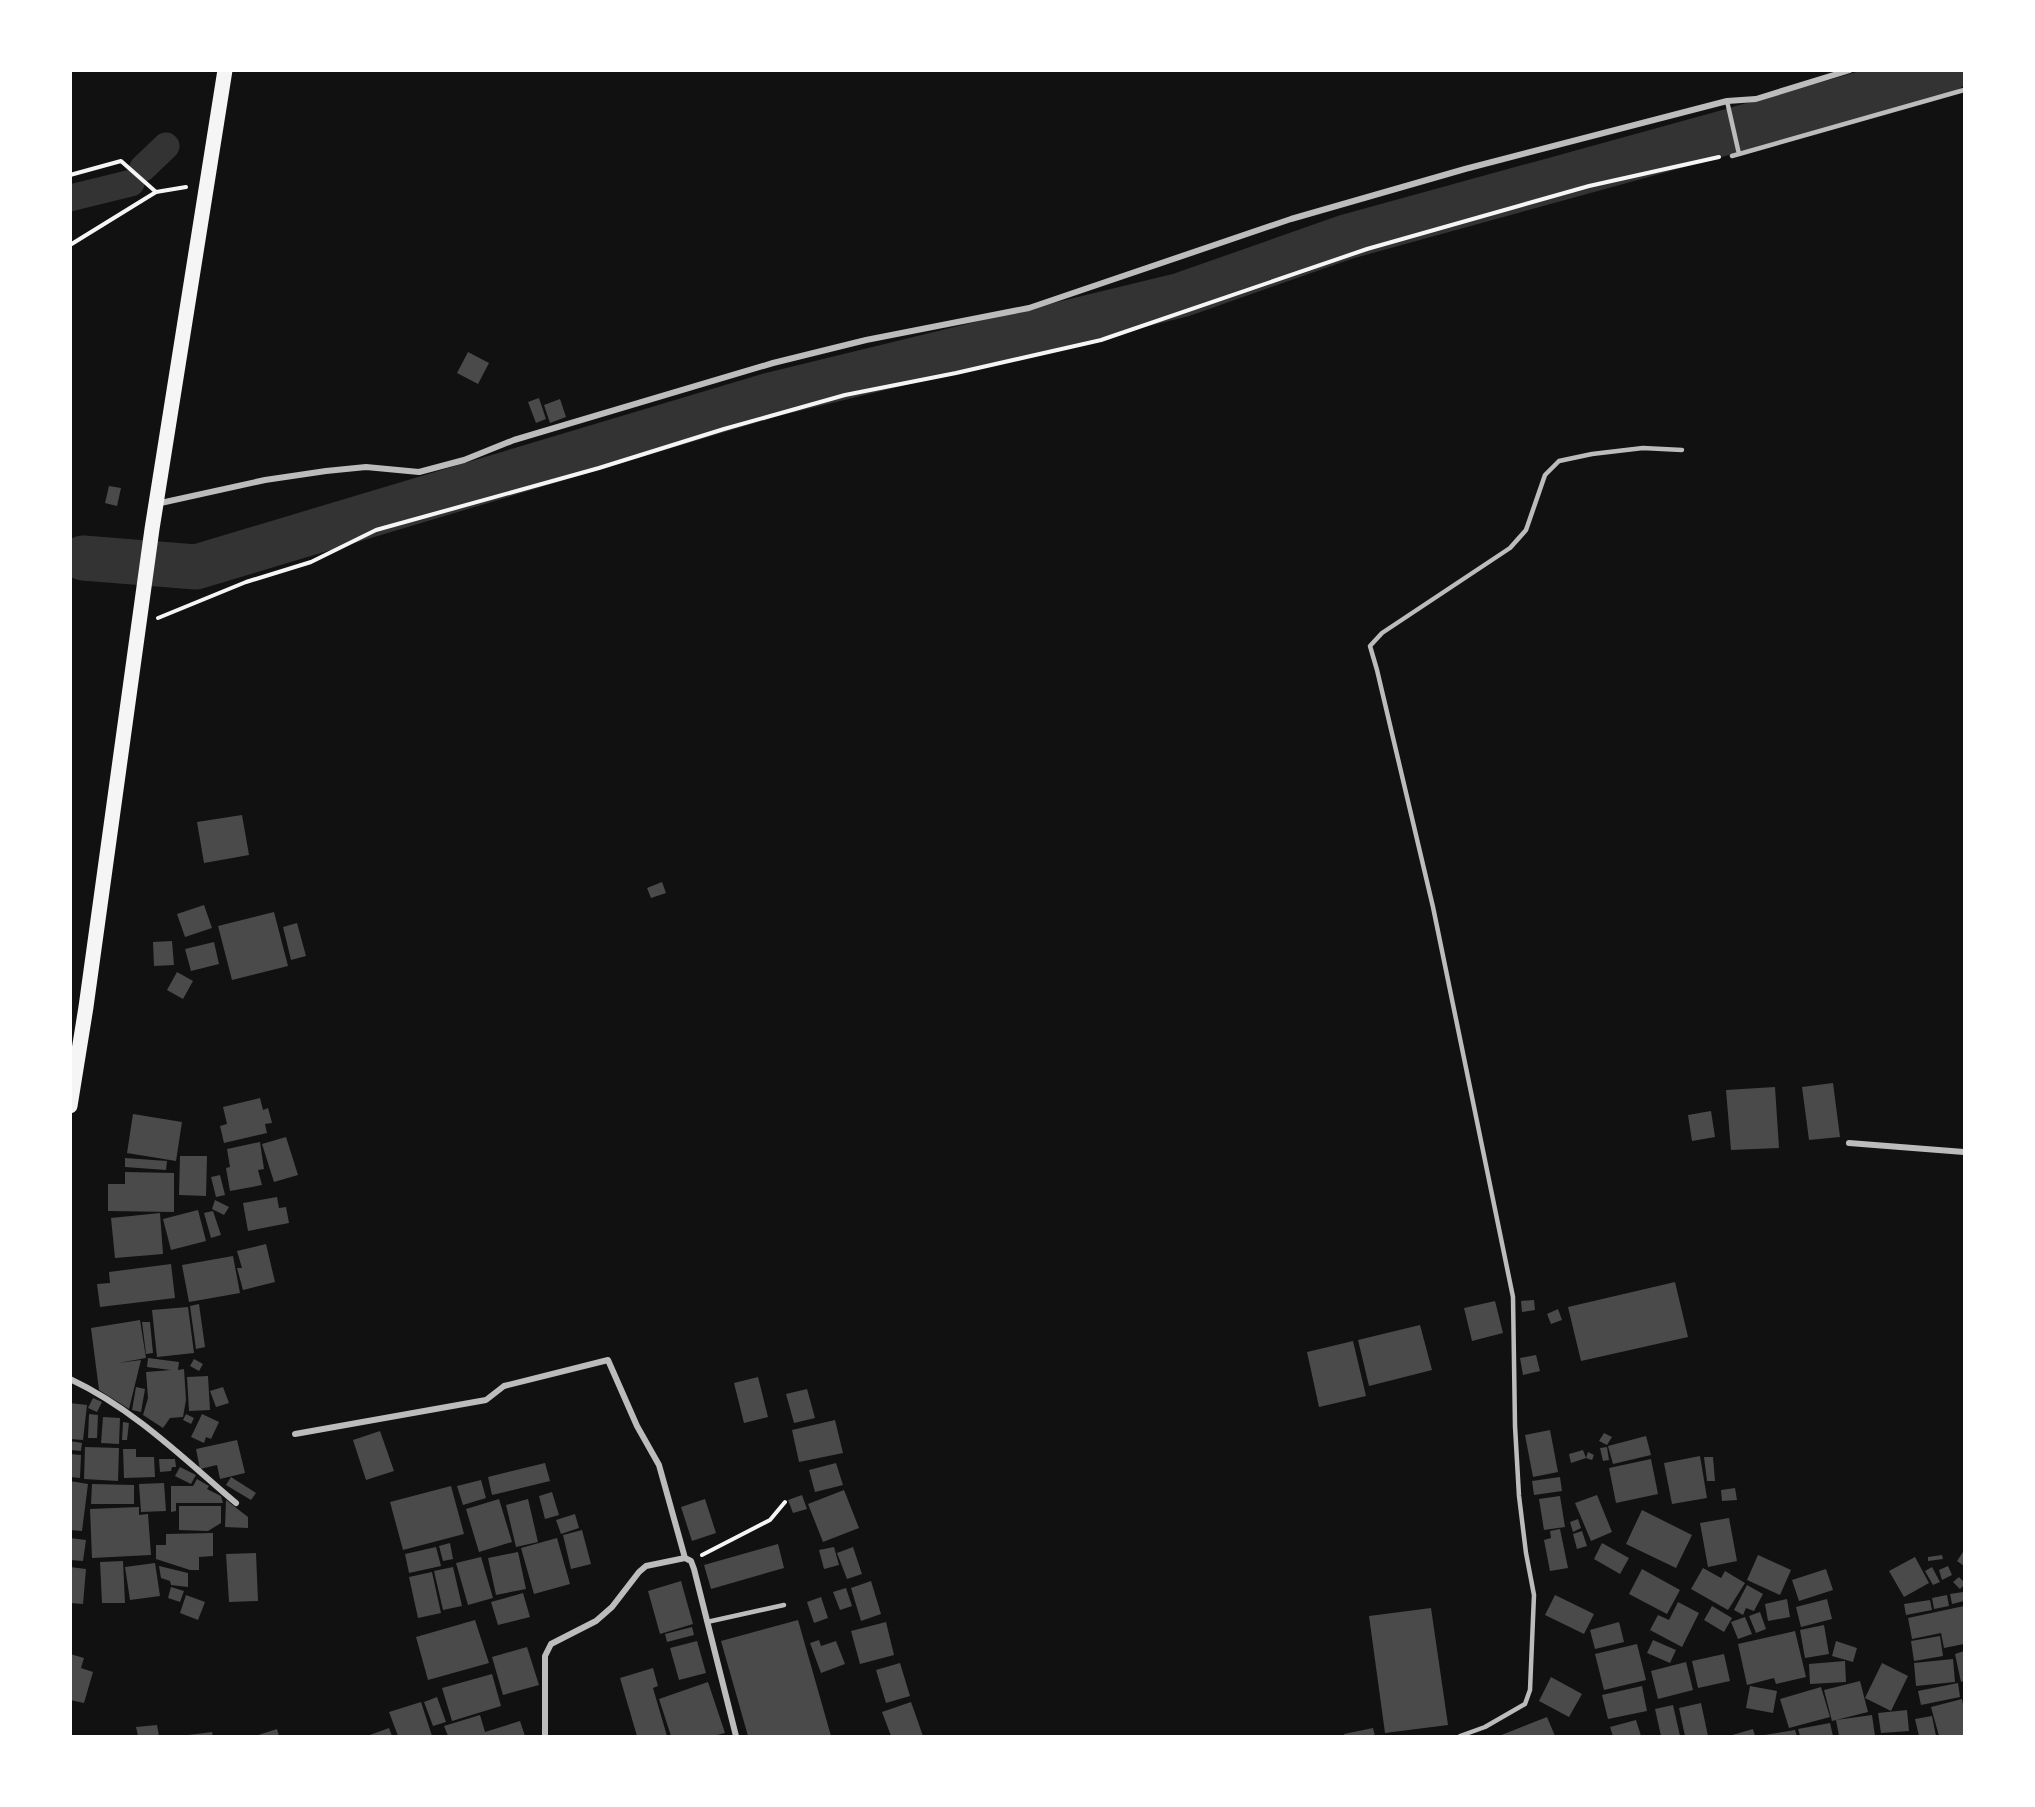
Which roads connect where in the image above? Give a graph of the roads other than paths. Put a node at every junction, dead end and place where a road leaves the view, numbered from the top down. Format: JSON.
{"nodes":[{"id":1,"x":225,"y":70,"type":"edge"},
{"id":2,"x":1850,"y":70,"type":"edge"},
{"id":3,"x":1965,"y":90,"type":"edge"},
{"id":4,"x":1727,"y":100,"type":"junction"},
{"id":5,"x":1739,"y":154,"type":"junction"},
{"id":6,"x":1732,"y":156,"type":"road end"},
{"id":7,"x":1682,"y":450,"type":"dead end"},
{"id":8,"x":155,"y":505,"type":"junction"},
{"id":9,"x":70,"y":1106,"type":"edge"},
{"id":10,"x":1849,"y":1143,"type":"dead end"},
{"id":11,"x":1965,"y":1152,"type":"edge"},
{"id":12,"x":70,"y":1379,"type":"edge"},
{"id":13,"x":295,"y":1434,"type":"dead end"},
{"id":14,"x":236,"y":1503,"type":"dead end"},
{"id":15,"x":688,"y":1559,"type":"junction"},
{"id":16,"x":784,"y":1605,"type":"dead end"},
{"id":17,"x":707,"y":1622,"type":"junction"},
{"id":18,"x":545,"y":1737,"type":"edge"},
{"id":19,"x":736,"y":1737,"type":"edge"},
{"id":20,"x":1460,"y":1737,"type":"edge"}],
"edges":[{"from":1,"to":8,"type":"main road"},
{"from":2,"to":4,"type":"street"},
{"from":3,"to":5,"type":"lane"},
{"from":4,"to":5,"type":"lane"},
{"from":4,"to":8,"type":"street"},
{"from":5,"to":6,"type":"lane"},
{"from":7,"to":20,"type":"lane"},
{"from":8,"to":9,"type":"main road"},
{"from":10,"to":11,"type":"street"},
{"from":12,"to":14,"type":"street"},
{"from":13,"to":15,"type":"street"},
{"from":15,"to":17,"type":"street"},
{"from":15,"to":18,"type":"street"},
{"from":16,"to":17,"type":"lane"},
{"from":17,"to":19,"type":"street"}]}
